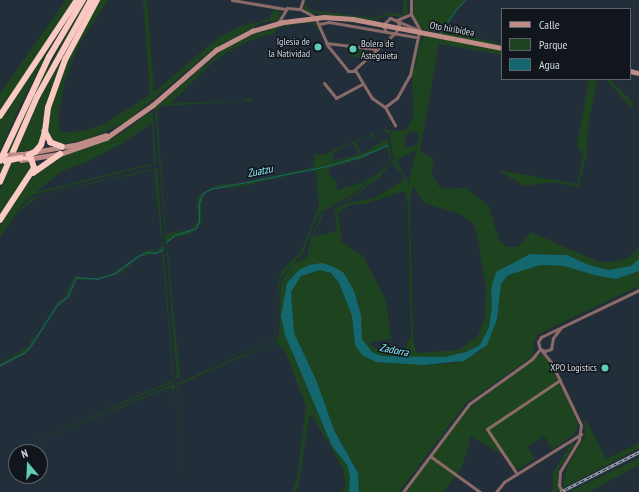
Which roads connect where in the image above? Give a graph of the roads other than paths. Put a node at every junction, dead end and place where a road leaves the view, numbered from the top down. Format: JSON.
{"nodes":[{"id":1,"x":78,"y":0,"type":"edge"},
{"id":2,"x":83,"y":0,"type":"edge"},
{"id":3,"x":91,"y":0,"type":"edge"},
{"id":4,"x":97,"y":0,"type":"edge"},
{"id":5,"x":232,"y":0,"type":"edge"},
{"id":6,"x":303,"y":0,"type":"edge"},
{"id":7,"x":411,"y":0,"type":"edge"},
{"id":8,"x":285,"y":9,"type":"junction"},
{"id":9,"x":301,"y":10,"type":"junction"},
{"id":10,"x":411,"y":14,"type":"junction"},
{"id":11,"x":283,"y":15,"type":"junction"},
{"id":12,"x":315,"y":17,"type":"junction"},
{"id":13,"x":302,"y":18,"type":"junction"},
{"id":14,"x":290,"y":20,"type":"junction"},
{"id":15,"x":397,"y":20,"type":"junction"},
{"id":16,"x":278,"y":23,"type":"junction"},
{"id":17,"x":319,"y":24,"type":"junction"},
{"id":18,"x":383,"y":25,"type":"junction"},
{"id":19,"x":399,"y":28,"type":"junction"},
{"id":20,"x":386,"y":32,"type":"junction"},
{"id":21,"x":418,"y":33,"type":"junction"},
{"id":22,"x":391,"y":34,"type":"junction"},
{"id":23,"x":326,"y":43,"type":"junction"},
{"id":24,"x":501,"y":48,"type":"edge"},
{"id":25,"x":376,"y":49,"type":"junction"},
{"id":26,"x":355,"y":70,"type":"junction"},
{"id":27,"x":324,"y":83,"type":"dead end"},
{"id":28,"x":362,"y":84,"type":"junction"},
{"id":29,"x":384,"y":107,"type":"junction"},
{"id":30,"x":0,"y":116,"type":"edge"},
{"id":31,"x":132,"y":122,"type":"junction"},
{"id":32,"x":395,"y":125,"type":"dead end"},
{"id":33,"x":45,"y":132,"type":"junction"},
{"id":34,"x":62,"y":147,"type":"junction"},
{"id":35,"x":35,"y":152,"type":"junction"},
{"id":36,"x":60,"y":154,"type":"junction"},
{"id":37,"x":24,"y":157,"type":"junction"},
{"id":38,"x":2,"y":159,"type":"edge"},
{"id":39,"x":31,"y":175,"type":"junction"},
{"id":40,"x":0,"y":182,"type":"edge"},
{"id":41,"x":0,"y":220,"type":"edge"},
{"id":42,"x":639,"y":290,"type":"edge"},
{"id":43,"x":560,"y":329,"type":"junction"},
{"id":44,"x":546,"y":336,"type":"junction"},
{"id":45,"x":553,"y":342,"type":"junction"},
{"id":46,"x":551,"y":349,"type":"junction"},
{"id":47,"x":541,"y":350,"type":"junction"},
{"id":48,"x":551,"y":362,"type":"junction"},
{"id":49,"x":560,"y":380,"type":"junction"},
{"id":50,"x":581,"y":434,"type":"junction"},
{"id":51,"x":430,"y":456,"type":"junction"},
{"id":52,"x":517,"y":474,"type":"junction"},
{"id":53,"x":403,"y":492,"type":"edge"},
{"id":54,"x":480,"y":492,"type":"edge"},
{"id":55,"x":496,"y":492,"type":"edge"},
{"id":56,"x":562,"y":492,"type":"edge"}],
"edges":[{"from":1,"to":30,"type":"highway"},
{"from":2,"to":38,"type":"highway"},
{"from":3,"to":40,"type":"highway"},
{"from":4,"to":33,"type":"highway"},
{"from":5,"to":8,"type":"street"},
{"from":6,"to":9,"type":"street"},
{"from":7,"to":10,"type":"street"},
{"from":8,"to":9,"type":"street"},
{"from":8,"to":11,"type":"street"},
{"from":9,"to":12,"type":"street"},
{"from":9,"to":13,"type":"street"},
{"from":10,"to":15,"type":"street"},
{"from":10,"to":21,"type":"street"},
{"from":11,"to":14,"type":"street"},
{"from":11,"to":16,"type":"street"},
{"from":12,"to":13,"type":"street","name":"Oto hiribidea"},
{"from":12,"to":17,"type":"street"},
{"from":12,"to":18,"type":"street","name":"Oto hiribidea"},
{"from":13,"to":14,"type":"street","name":"Oto hiribidea"},
{"from":14,"to":16,"type":"street","name":"Oto hiribidea"},
{"from":15,"to":18,"type":"street"},
{"from":15,"to":19,"type":"street"},
{"from":15,"to":21,"type":"street"},
{"from":16,"to":31,"type":"street","name":"Oto hiribidea"},
{"from":17,"to":20,"type":"street","name":"Oto hiribidea"},
{"from":17,"to":23,"type":"street"},
{"from":18,"to":19,"type":"street","name":"Oto hiribidea"},
{"from":18,"to":20,"type":"street"},
{"from":19,"to":21,"type":"street","name":"Oto hiribidea"},
{"from":19,"to":22,"type":"street"},
{"from":20,"to":22,"type":"street","name":"Oto hiribidea"},
{"from":21,"to":22,"type":"street","name":"Oto hiribidea"},
{"from":21,"to":24,"type":"street","name":"Oto hiribidea"},
{"from":21,"to":29,"type":"street"},
{"from":22,"to":25,"type":"street"},
{"from":23,"to":25,"type":"street"},
{"from":23,"to":26,"type":"street"},
{"from":25,"to":26,"type":"street"},
{"from":26,"to":28,"type":"street"},
{"from":27,"to":28,"type":"street"},
{"from":28,"to":29,"type":"street"},
{"from":29,"to":32,"type":"street"},
{"from":31,"to":34,"type":"street"},
{"from":31,"to":36,"type":"street"},
{"from":33,"to":34,"type":"highway"},
{"from":33,"to":35,"type":"highway"},
{"from":34,"to":35,"type":"street"},
{"from":35,"to":37,"type":"highway"},
{"from":36,"to":37,"type":"street"},
{"from":36,"to":39,"type":"highway"},
{"from":37,"to":38,"type":"highway","bridge":true},
{"from":37,"to":39,"type":"highway"},
{"from":39,"to":41,"type":"highway"},
{"from":42,"to":43,"type":"street"},
{"from":43,"to":44,"type":"street"},
{"from":43,"to":45,"type":"street"},
{"from":44,"to":45,"type":"street"},
{"from":44,"to":47,"type":"street"},
{"from":45,"to":46,"type":"street"},
{"from":46,"to":47,"type":"street"},
{"from":46,"to":48,"type":"street"},
{"from":47,"to":48,"type":"street"},
{"from":47,"to":51,"type":"street"},
{"from":48,"to":49,"type":"street"},
{"from":49,"to":50,"type":"street"},
{"from":49,"to":52,"type":"street"},
{"from":50,"to":52,"type":"street"},
{"from":50,"to":56,"type":"street","bridge":true},
{"from":51,"to":53,"type":"street"},
{"from":51,"to":54,"type":"street"},
{"from":52,"to":55,"type":"street"}]}
